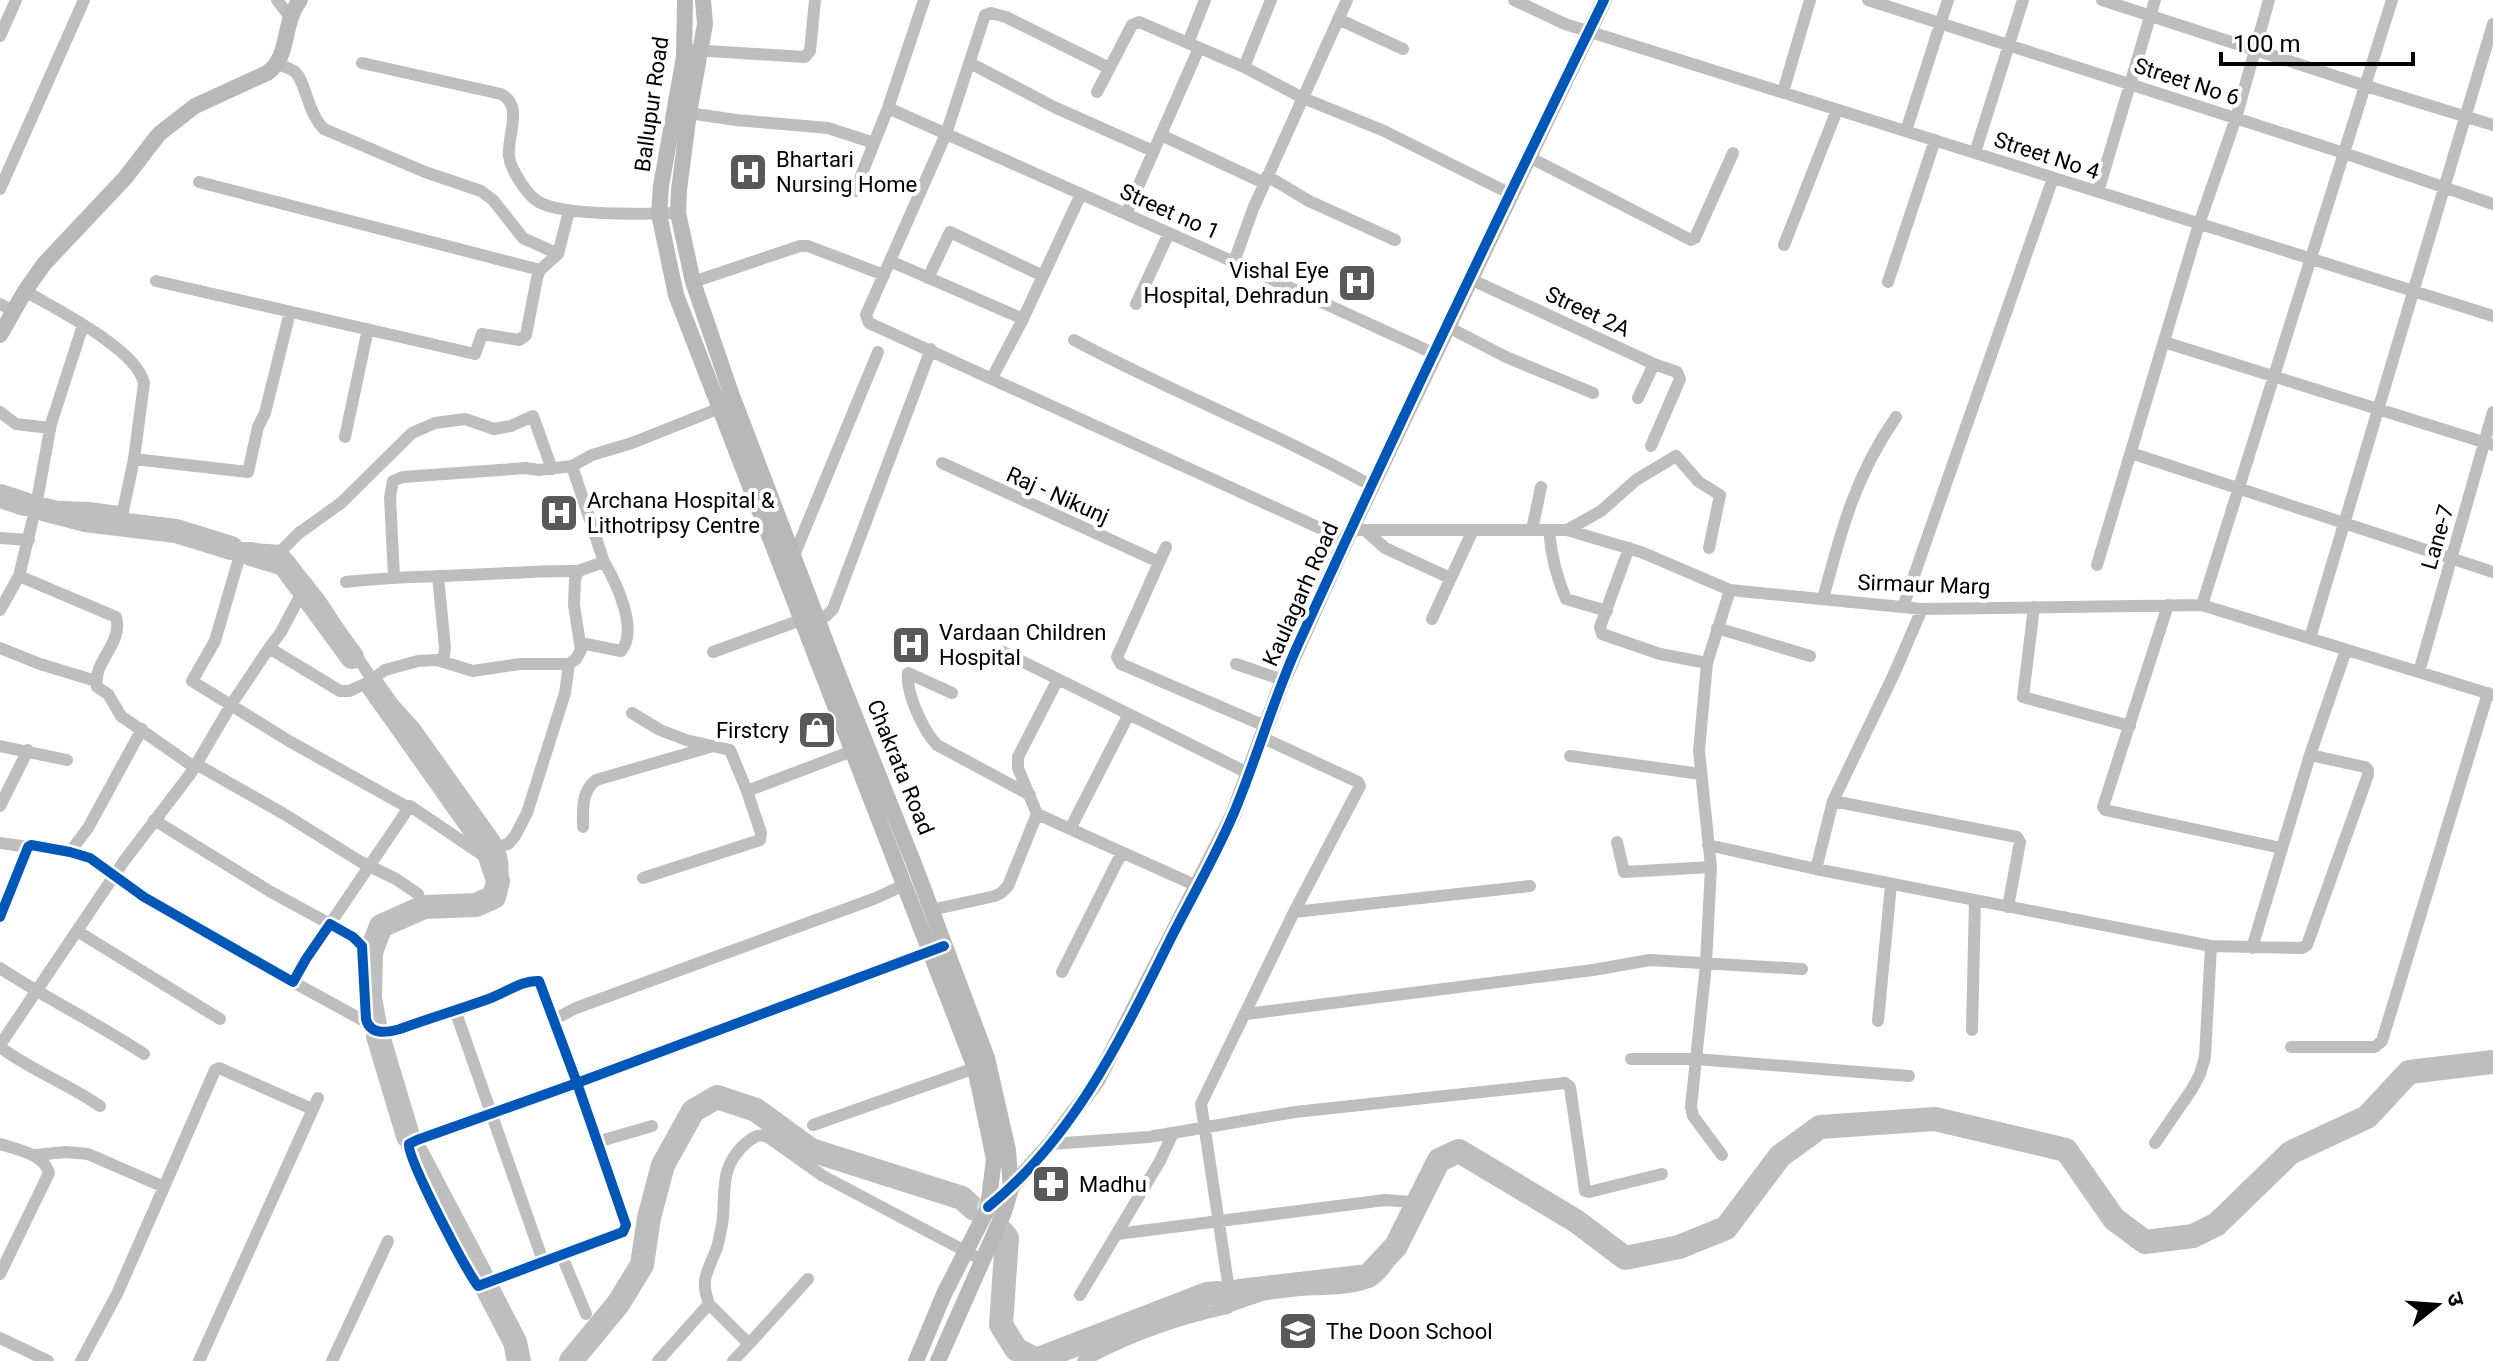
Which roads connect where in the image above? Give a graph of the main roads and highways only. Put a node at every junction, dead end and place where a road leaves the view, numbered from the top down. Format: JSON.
{"nodes":[{"id":1,"x":300,"y":0,"type":"edge"},
{"id":2,"x":685,"y":0,"type":"edge"},
{"id":3,"x":703,"y":0,"type":"edge"},
{"id":4,"x":1604,"y":0,"type":"edge"},
{"id":5,"x":692,"y":50,"type":"junction"},
{"id":6,"x":682,"y":112,"type":"junction"},
{"id":7,"x":679,"y":190,"type":"joint"},
{"id":8,"x":659,"y":214,"type":"joint"},
{"id":9,"x":6,"y":308,"type":"edge"},
{"id":10,"x":0,"y":335,"type":"edge"},
{"id":11,"x":809,"y":620,"type":"junction"},
{"id":12,"x":937,"y":949,"type":"junction"},
{"id":13,"x":1011,"y":1189,"type":"junction"},
{"id":14,"x":988,"y":1207,"type":"junction"},
{"id":15,"x":916,"y":1361,"type":"edge"},
{"id":16,"x":938,"y":1361,"type":"edge"}],
"edges":[{"from":1,"to":9,"type":"main road"},
{"from":2,"to":5,"type":"main road","name":"Ballupur Road"},
{"from":3,"to":5,"type":"main road","name":"Ballupur Road"},
{"from":4,"to":13,"type":"main road","name":"Kaulagarh Road"},
{"from":5,"to":6,"type":"main road","name":"Ballupur Road"},
{"from":6,"to":7,"type":"main road","name":"Ballupur Road"},
{"from":6,"to":8,"type":"main road","name":"Ballupur Road"},
{"from":7,"to":11,"type":"main road","name":"Chakrata Road"},
{"from":8,"to":11,"type":"main road","name":"Chakrata Road"},
{"from":9,"to":10,"type":"main road"},
{"from":11,"to":12,"type":"main road","name":"Chakrata Road"},
{"from":11,"to":12,"type":"main road","name":"Chakrata Road"},
{"from":12,"to":13,"type":"main road","name":"Chakrata Road"},
{"from":12,"to":14,"type":"main road","name":"Chakrata Road"},
{"from":13,"to":14,"type":"main road"},
{"from":13,"to":16,"type":"main road","name":"Chakrata Road"},
{"from":14,"to":15,"type":"main road","name":"Chakrata Road"}]}
